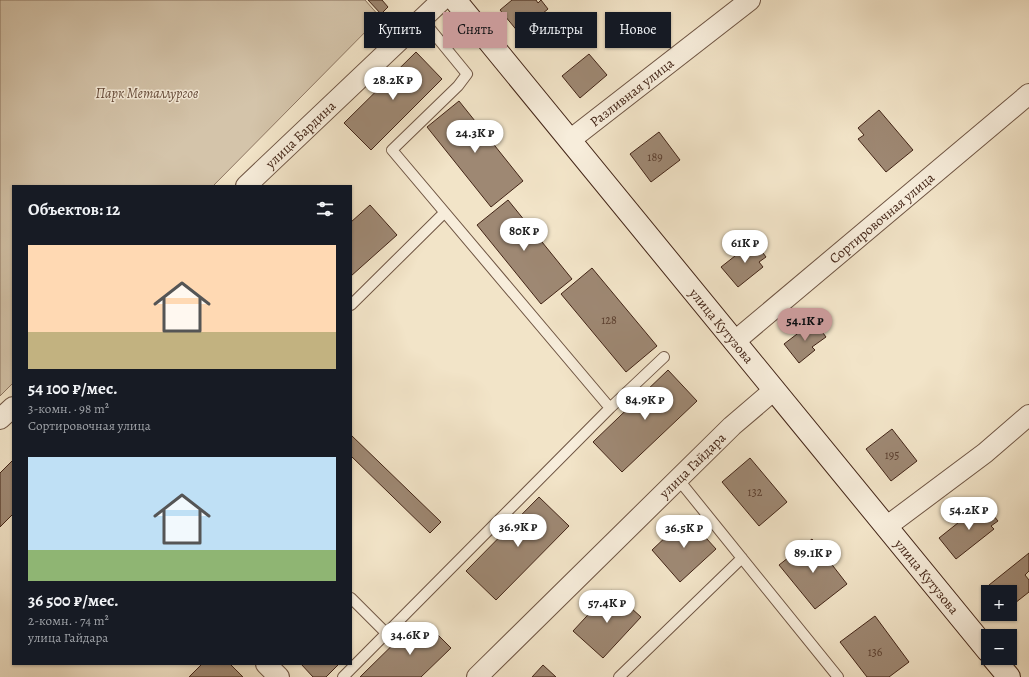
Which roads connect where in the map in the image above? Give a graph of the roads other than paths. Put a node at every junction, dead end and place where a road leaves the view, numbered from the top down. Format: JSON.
{"nodes":[{"id":1,"x":442,"y":0,"type":"edge"},
{"id":2,"x":455,"y":0,"type":"edge"},
{"id":3,"x":750,"y":0,"type":"edge"},
{"id":4,"x":429,"y":12,"type":"edge"},
{"id":5,"x":435,"y":35,"type":"edge"},
{"id":6,"x":391,"y":48,"type":"edge"},
{"id":7,"x":1029,"y":94,"type":"edge"},
{"id":8,"x":570,"y":140,"type":"junction"},
{"id":9,"x":247,"y":185,"type":"edge"},
{"id":10,"x":444,"y":213,"type":"junction"},
{"id":11,"x":352,"y":304,"type":"edge"},
{"id":12,"x":734,"y":342,"type":"junction"},
{"id":13,"x":664,"y":357,"type":"dead end"},
{"id":14,"x":774,"y":391,"type":"junction"},
{"id":15,"x":610,"y":408,"type":"junction"},
{"id":16,"x":1029,"y":416,"type":"edge"},
{"id":17,"x":678,"y":479,"type":"junction"},
{"id":18,"x":886,"y":527,"type":"junction"},
{"id":19,"x":742,"y":558,"type":"junction"},
{"id":20,"x":352,"y":599,"type":"edge"},
{"id":21,"x":387,"y":634,"type":"junction"},
{"id":22,"x":981,"y":643,"type":"edge"},
{"id":23,"x":267,"y":665,"type":"edge"},
{"id":24,"x":999,"y":665,"type":"edge"},
{"id":25,"x":279,"y":677,"type":"edge"},
{"id":26,"x":343,"y":677,"type":"edge"},
{"id":27,"x":477,"y":677,"type":"edge"},
{"id":28,"x":619,"y":677,"type":"edge"},
{"id":29,"x":838,"y":677,"type":"edge"},
{"id":30,"x":1009,"y":677,"type":"edge"}],
"edges":[{"from":1,"to":4,"type":"street","name":"улица Бардина"},
{"from":2,"to":8,"type":"main road","name":"улица Кутузова"},
{"from":3,"to":8,"type":"street","name":"Разливная улица"},
{"from":5,"to":10,"type":"lane"},
{"from":6,"to":9,"type":"street","name":"улица Бардина"},
{"from":7,"to":12,"type":"street","name":"Сортировочная улица"},
{"from":8,"to":12,"type":"main road","name":"улица Кутузова"},
{"from":10,"to":11,"type":"lane"},
{"from":10,"to":15,"type":"lane"},
{"from":12,"to":14,"type":"main road","name":"улица Кутузова"},
{"from":13,"to":15,"type":"lane"},
{"from":14,"to":17,"type":"street","name":"улица Гайдара"},
{"from":14,"to":18,"type":"main road","name":"улица Кутузова"},
{"from":15,"to":21,"type":"lane"},
{"from":16,"to":18,"type":"street"},
{"from":17,"to":19,"type":"lane"},
{"from":17,"to":27,"type":"street","name":"улица Гайдара"},
{"from":18,"to":22,"type":"main road","name":"улица Кутузова"},
{"from":19,"to":28,"type":"lane"},
{"from":19,"to":29,"type":"lane"},
{"from":20,"to":21,"type":"lane"},
{"from":21,"to":26,"type":"lane"},
{"from":23,"to":25,"type":"street"},
{"from":24,"to":30,"type":"main road"}]}
